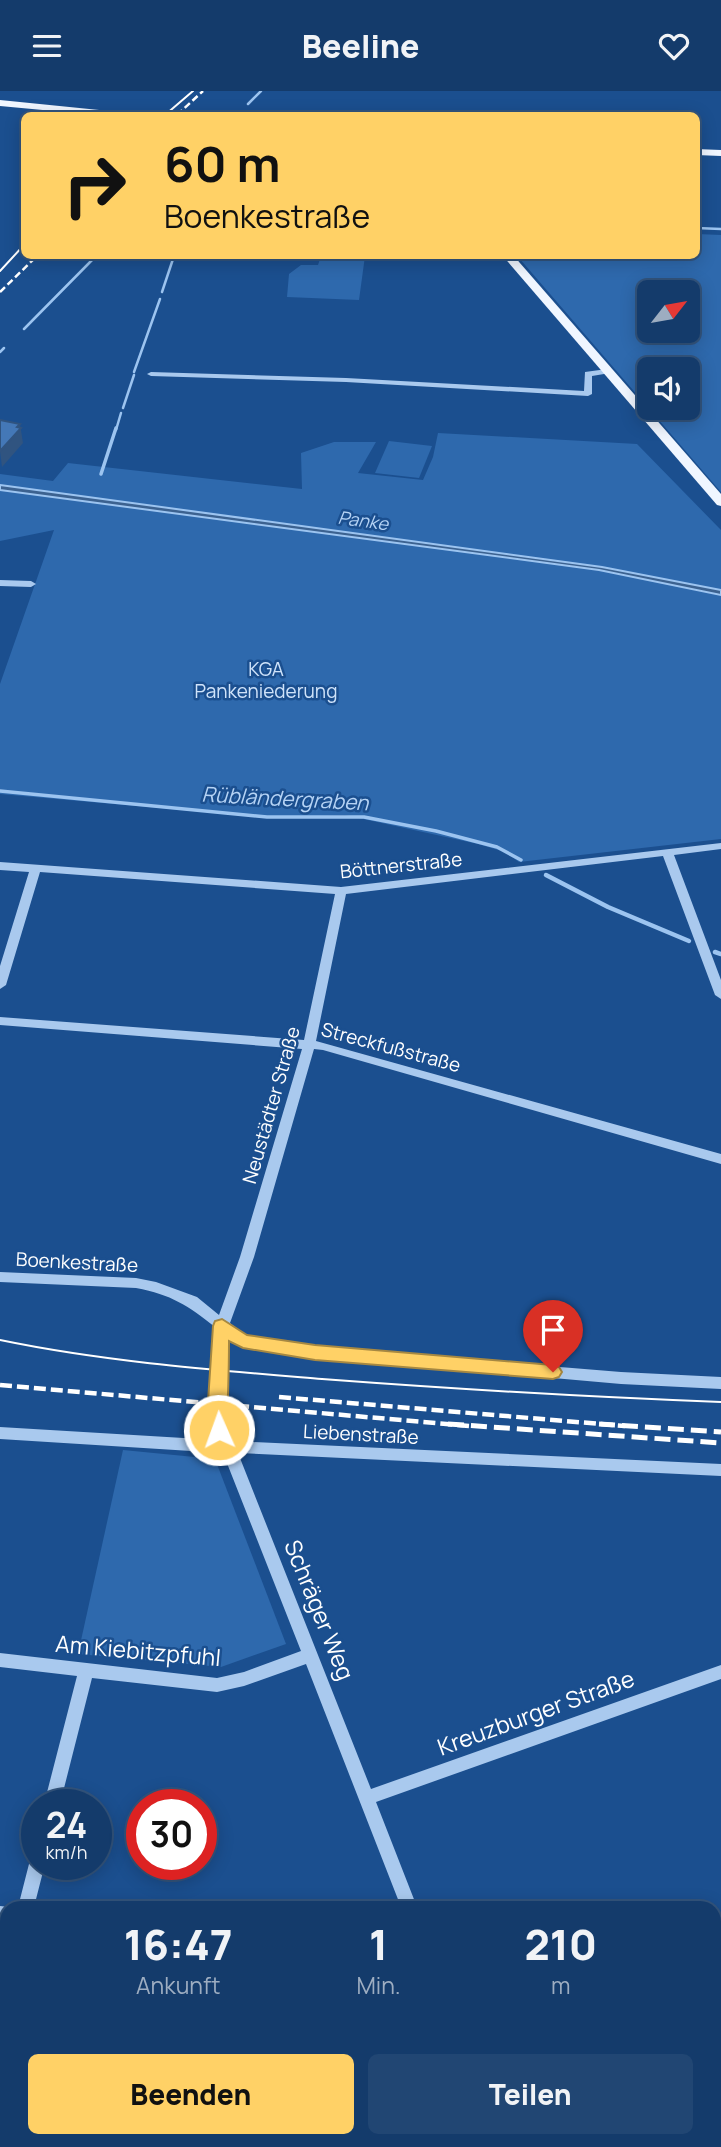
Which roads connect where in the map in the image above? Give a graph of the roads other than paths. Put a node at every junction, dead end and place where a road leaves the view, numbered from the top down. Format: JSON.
{"nodes":[{"id":1,"x":0,"y":103,"type":"edge"},
{"id":2,"x":89,"y":112,"type":"edge"},
{"id":3,"x":700,"y":152,"type":"edge"},
{"id":4,"x":721,"y":153,"type":"edge"},
{"id":5,"x":510,"y":259,"type":"edge"},
{"id":6,"x":607,"y":371,"type":"junction"},
{"id":7,"x":151,"y":374,"type":"dead end"},
{"id":8,"x":721,"y":502,"type":"edge"},
{"id":9,"x":0,"y":583,"type":"edge"},
{"id":10,"x":31,"y":585,"type":"dead end"},
{"id":11,"x":721,"y":846,"type":"edge"},
{"id":12,"x":667,"y":852,"type":"junction"},
{"id":13,"x":0,"y":866,"type":"edge"},
{"id":14,"x":36,"y":868,"type":"junction"},
{"id":15,"x":341,"y":891,"type":"junction"},
{"id":16,"x":0,"y":985,"type":"edge"},
{"id":17,"x":721,"y":995,"type":"edge"},
{"id":18,"x":0,"y":1021,"type":"edge"},
{"id":19,"x":309,"y":1045,"type":"junction"},
{"id":20,"x":721,"y":1159,"type":"edge"},
{"id":21,"x":0,"y":1277,"type":"edge"},
{"id":22,"x":222,"y":1326,"type":"junction"},
{"id":23,"x":721,"y":1383,"type":"edge"},
{"id":24,"x":0,"y":1433,"type":"edge"},
{"id":25,"x":228,"y":1447,"type":"junction"},
{"id":26,"x":721,"y":1470,"type":"edge"},
{"id":27,"x":310,"y":1655,"type":"junction"},
{"id":28,"x":0,"y":1660,"type":"edge"},
{"id":29,"x":86,"y":1672,"type":"junction"},
{"id":30,"x":721,"y":1672,"type":"edge"},
{"id":31,"x":56,"y":1789,"type":"edge"},
{"id":32,"x":367,"y":1798,"type":"junction"},
{"id":33,"x":33,"y":1880,"type":"edge"},
{"id":34,"x":28,"y":1901,"type":"edge"},
{"id":35,"x":407,"y":1901,"type":"edge"}],
"edges":[{"from":1,"to":2,"type":"main road"},
{"from":3,"to":4,"type":"main road"},
{"from":5,"to":6,"type":"main road"},
{"from":6,"to":7,"type":"street"},
{"from":6,"to":8,"type":"main road"},
{"from":9,"to":10,"type":"street"},
{"from":11,"to":12,"type":"street","name":"Böttnerstraße"},
{"from":12,"to":15,"type":"street","name":"Böttnerstraße"},
{"from":12,"to":17,"type":"street"},
{"from":13,"to":14,"type":"street","name":"Böttnerstraße"},
{"from":14,"to":15,"type":"street","name":"Böttnerstraße"},
{"from":14,"to":16,"type":"street"},
{"from":15,"to":19,"type":"street","name":"Neustädter Straße"},
{"from":18,"to":19,"type":"street","name":"Streckfußstraße"},
{"from":19,"to":20,"type":"street","name":"Streckfußstraße"},
{"from":19,"to":22,"type":"street","name":"Neustädter Straße"},
{"from":21,"to":22,"type":"street","name":"Boenkestraße"},
{"from":22,"to":23,"type":"street","name":"Boenkestraße"},
{"from":22,"to":25,"type":"street","name":"Schräger Weg"},
{"from":24,"to":25,"type":"street","name":"Liebenstraße"},
{"from":25,"to":26,"type":"street","name":"Liebenstraße"},
{"from":25,"to":27,"type":"street","name":"Schräger Weg"},
{"from":27,"to":29,"type":"street","name":"Am Kiebitzpfuhl"},
{"from":27,"to":32,"type":"street","name":"Schräger Weg"},
{"from":28,"to":29,"type":"street","name":"Am Kiebitzpfuhl"},
{"from":29,"to":31,"type":"street"},
{"from":30,"to":32,"type":"street","name":"Kreuzburger Straße"},
{"from":32,"to":35,"type":"street","name":"Schräger Weg"},
{"from":33,"to":34,"type":"street"}]}
